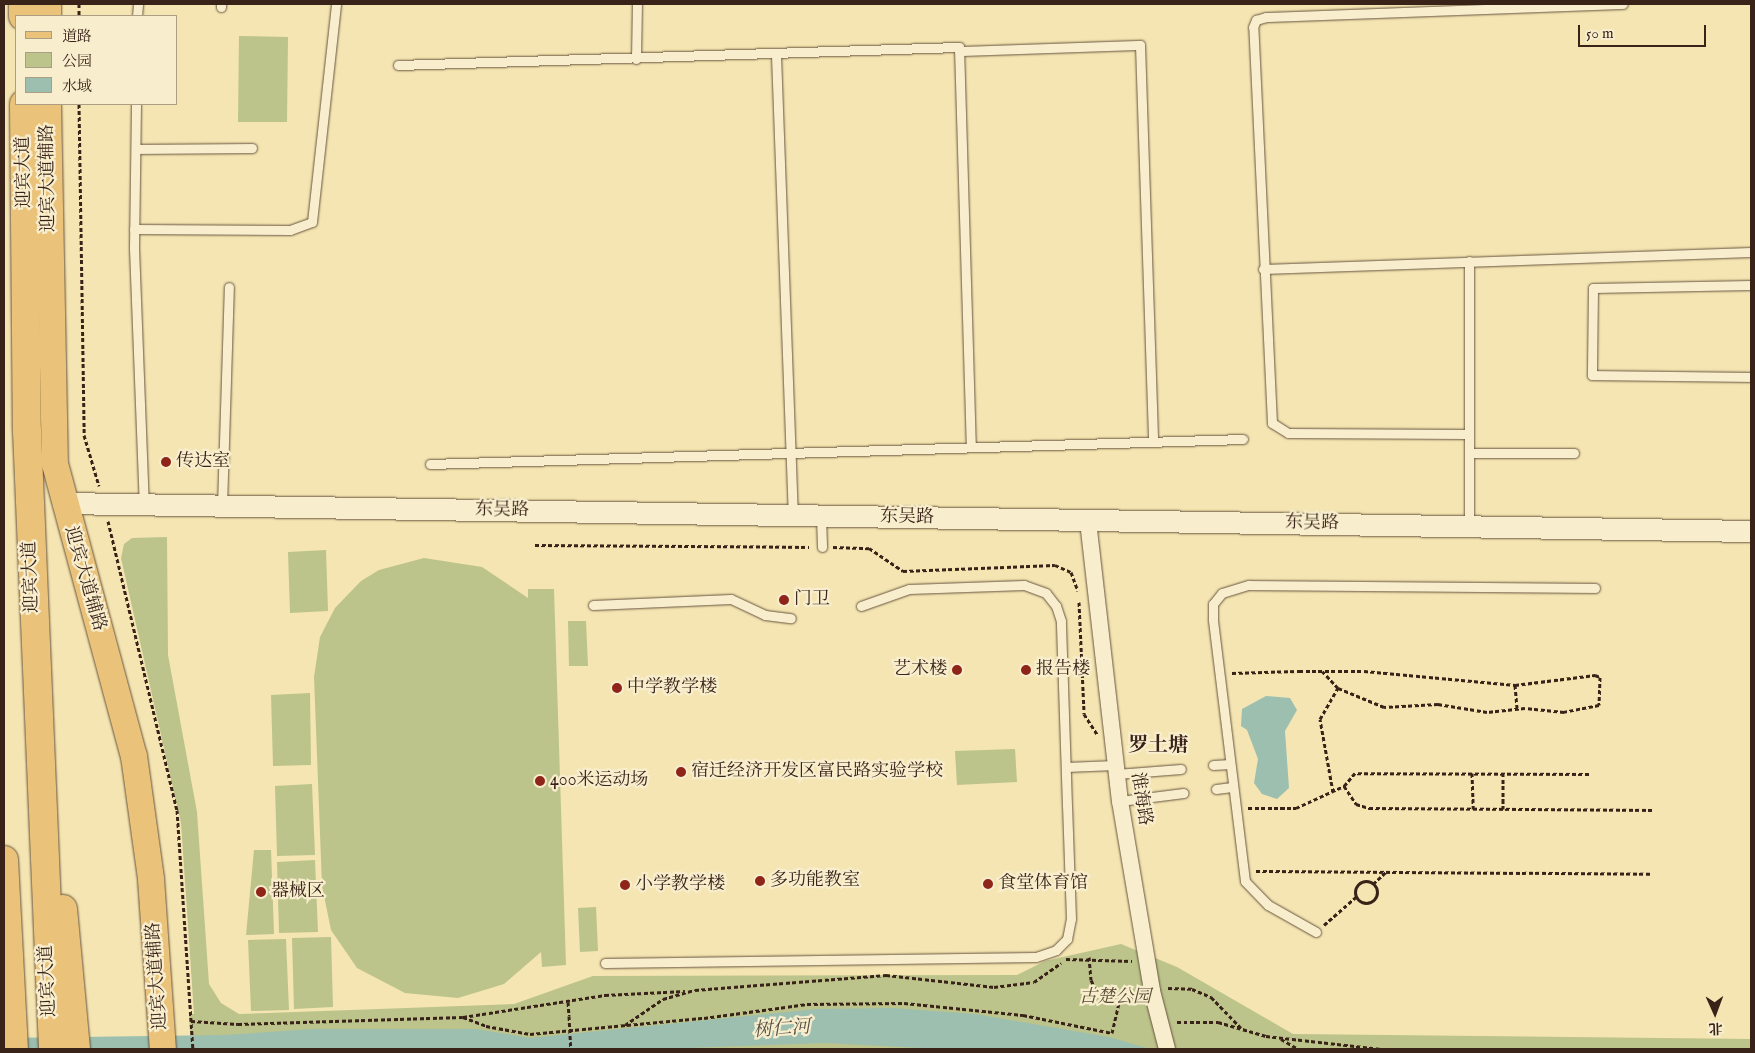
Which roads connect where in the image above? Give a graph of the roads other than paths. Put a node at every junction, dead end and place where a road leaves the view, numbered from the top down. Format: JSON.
{"nodes":[{"id":1,"x":336,"y":4,"type":"edge"},
{"id":2,"x":637,"y":4,"type":"edge"},
{"id":3,"x":1623,"y":4,"type":"edge"},
{"id":4,"x":959,"y":51,"type":"junction"},
{"id":5,"x":776,"y":54,"type":"junction"},
{"id":6,"x":636,"y":58,"type":"junction"},
{"id":7,"x":398,"y":66,"type":"dead end"},
{"id":8,"x":24,"y":105,"type":"edge"},
{"id":9,"x":48,"y":105,"type":"edge"},
{"id":10,"x":136,"y":105,"type":"edge"},
{"id":11,"x":252,"y":148,"type":"dead end"},
{"id":12,"x":136,"y":149,"type":"junction"},
{"id":13,"x":134,"y":229,"type":"junction"},
{"id":14,"x":1751,"y":252,"type":"edge"},
{"id":15,"x":1469,"y":261,"type":"junction"},
{"id":16,"x":1263,"y":269,"type":"junction"},
{"id":17,"x":1751,"y":285,"type":"edge"},
{"id":18,"x":229,"y":287,"type":"dead end"},
{"id":19,"x":1751,"y":377,"type":"edge"},
{"id":20,"x":1469,"y":434,"type":"junction"},
{"id":21,"x":1242,"y":438,"type":"dead end"},
{"id":22,"x":1153,"y":441,"type":"junction"},
{"id":23,"x":971,"y":447,"type":"junction"},
{"id":24,"x":790,"y":452,"type":"junction"},
{"id":25,"x":1574,"y":452,"type":"dead end"},
{"id":26,"x":1469,"y":453,"type":"junction"},
{"id":27,"x":430,"y":464,"type":"dead end"},
{"id":28,"x":63,"y":503,"type":"junction"},
{"id":29,"x":144,"y":505,"type":"junction"},
{"id":30,"x":222,"y":507,"type":"junction"},
{"id":31,"x":793,"y":516,"type":"junction"},
{"id":32,"x":821,"y":517,"type":"junction"},
{"id":33,"x":1088,"y":521,"type":"junction"},
{"id":34,"x":1469,"y":527,"type":"junction"},
{"id":35,"x":1751,"y":531,"type":"edge"},
{"id":36,"x":822,"y":547,"type":"road end"},
{"id":37,"x":1595,"y":588,"type":"dead end"},
{"id":38,"x":593,"y":605,"type":"dead end"},
{"id":39,"x":861,"y":606,"type":"dead end"},
{"id":40,"x":791,"y":618,"type":"dead end"},
{"id":41,"x":36,"y":684,"type":"junction"},
{"id":42,"x":1230,"y":764,"type":"junction"},
{"id":43,"x":1213,"y":765,"type":"dead end"},
{"id":44,"x":1066,"y":767,"type":"junction"},
{"id":45,"x":1180,"y":768,"type":"dead end"},
{"id":46,"x":1115,"y":770,"type":"junction"},
{"id":47,"x":1232,"y":788,"type":"junction"},
{"id":48,"x":1216,"y":789,"type":"dead end"},
{"id":49,"x":1183,"y":793,"type":"dead end"},
{"id":50,"x":1120,"y":800,"type":"junction"},
{"id":51,"x":4,"y":860,"type":"edge"},
{"id":52,"x":1316,"y":932,"type":"road end"},
{"id":53,"x":604,"y":963,"type":"dead end"},
{"id":54,"x":11,"y":1008,"type":"junction"},
{"id":55,"x":10,"y":1049,"type":"edge"},
{"id":56,"x":14,"y":1049,"type":"edge"},
{"id":57,"x":52,"y":1049,"type":"edge"},
{"id":58,"x":76,"y":1049,"type":"edge"},
{"id":59,"x":163,"y":1049,"type":"edge"},
{"id":60,"x":1167,"y":1049,"type":"edge"}],
"edges":[{"from":1,"to":13,"type":"lane"},
{"from":2,"to":6,"type":"lane"},
{"from":3,"to":16,"type":"lane"},
{"from":4,"to":5,"type":"lane"},
{"from":4,"to":22,"type":"lane"},
{"from":4,"to":23,"type":"lane"},
{"from":5,"to":6,"type":"lane"},
{"from":5,"to":24,"type":"lane"},
{"from":6,"to":7,"type":"lane"},
{"from":8,"to":41,"type":"highway","name":"迎宾大道"},
{"from":9,"to":28,"type":"main road","name":"迎宾大道辅路"},
{"from":10,"to":12,"type":"lane"},
{"from":11,"to":12,"type":"lane"},
{"from":12,"to":13,"type":"lane"},
{"from":13,"to":29,"type":"lane"},
{"from":14,"to":15,"type":"lane"},
{"from":15,"to":16,"type":"lane"},
{"from":15,"to":20,"type":"lane"},
{"from":16,"to":20,"type":"lane"},
{"from":17,"to":19,"type":"lane"},
{"from":18,"to":30,"type":"lane"},
{"from":20,"to":26,"type":"lane"},
{"from":21,"to":22,"type":"lane"},
{"from":22,"to":23,"type":"lane"},
{"from":23,"to":24,"type":"lane"},
{"from":24,"to":27,"type":"lane"},
{"from":24,"to":31,"type":"lane"},
{"from":25,"to":26,"type":"lane"},
{"from":26,"to":34,"type":"lane"},
{"from":28,"to":29,"type":"street","name":"东吴路"},
{"from":28,"to":59,"type":"main road","name":"迎宾大道辅路"},
{"from":29,"to":30,"type":"street","name":"东吴路"},
{"from":30,"to":31,"type":"street","name":"东吴路"},
{"from":31,"to":32,"type":"street","name":"东吴路"},
{"from":32,"to":33,"type":"street","name":"东吴路"},
{"from":32,"to":36,"type":"lane"},
{"from":33,"to":34,"type":"street","name":"东吴路"},
{"from":33,"to":46,"type":"street","name":"淮海路"},
{"from":34,"to":35,"type":"street","name":"东吴路"},
{"from":37,"to":42,"type":"lane"},
{"from":38,"to":40,"type":"lane"},
{"from":39,"to":44,"type":"lane"},
{"from":41,"to":57,"type":"highway","name":"迎宾大道"},
{"from":41,"to":58,"type":"highway"},
{"from":42,"to":43,"type":"lane"},
{"from":42,"to":47,"type":"lane"},
{"from":44,"to":46,"type":"lane"},
{"from":44,"to":53,"type":"lane"},
{"from":45,"to":46,"type":"lane"},
{"from":46,"to":50,"type":"street","name":"淮海路"},
{"from":47,"to":48,"type":"lane"},
{"from":47,"to":52,"type":"lane"},
{"from":49,"to":50,"type":"lane"},
{"from":50,"to":60,"type":"street","name":"淮海路"},
{"from":51,"to":54,"type":"highway"},
{"from":54,"to":55,"type":"highway"},
{"from":54,"to":56,"type":"highway"}]}
